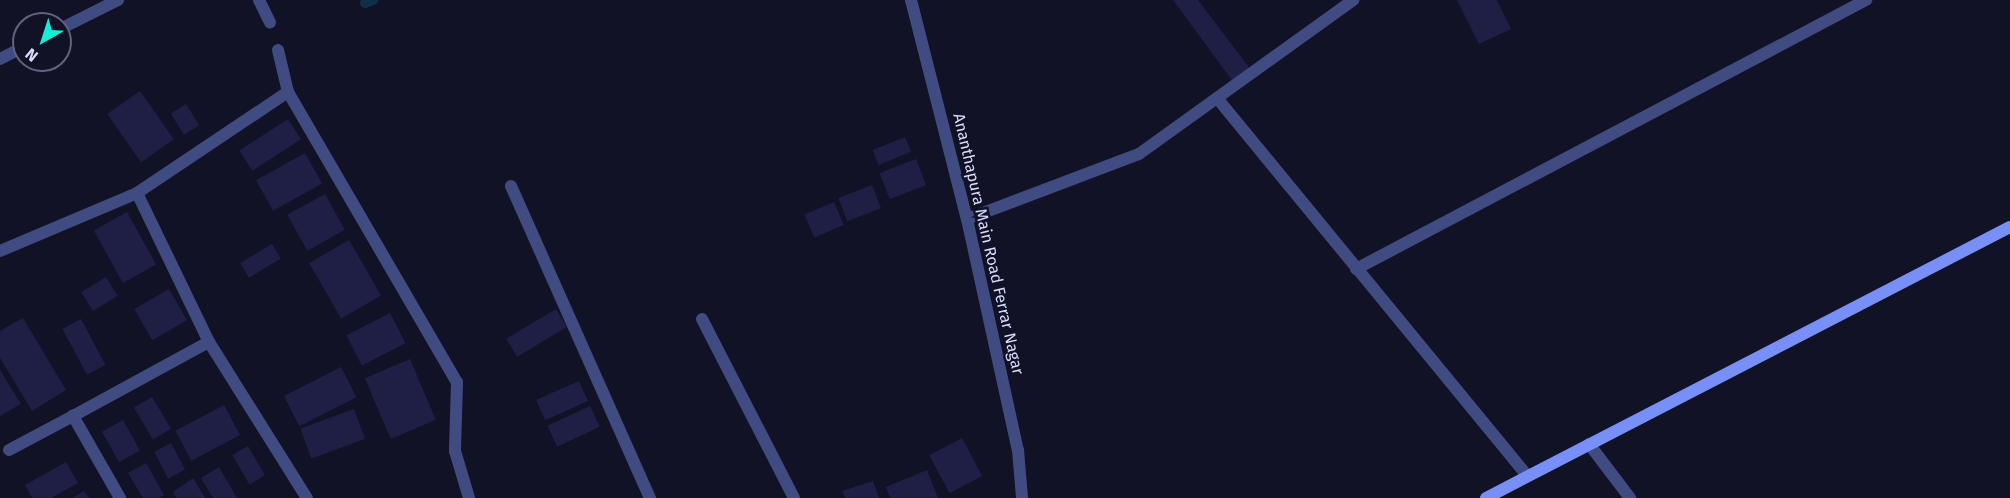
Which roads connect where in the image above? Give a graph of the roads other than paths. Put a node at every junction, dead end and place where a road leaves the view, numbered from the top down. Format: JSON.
{"nodes":[{"id":1,"x":118,"y":0,"type":"edge"},
{"id":2,"x":259,"y":0,"type":"edge"},
{"id":3,"x":911,"y":0,"type":"edge"},
{"id":4,"x":1353,"y":0,"type":"edge"},
{"id":5,"x":1866,"y":0,"type":"edge"},
{"id":6,"x":270,"y":22,"type":"dead end"},
{"id":7,"x":72,"y":23,"type":"edge"},
{"id":8,"x":278,"y":50,"type":"dead end"},
{"id":9,"x":288,"y":92,"type":"junction"},
{"id":10,"x":1217,"y":98,"type":"junction"},
{"id":11,"x":511,"y":186,"type":"dead end"},
{"id":12,"x":137,"y":193,"type":"junction"},
{"id":13,"x":967,"y":219,"type":"junction"},
{"id":14,"x":2010,"y":227,"type":"edge"},
{"id":15,"x":0,"y":251,"type":"edge"},
{"id":16,"x":1356,"y":269,"type":"junction"},
{"id":17,"x":702,"y":319,"type":"dead end"},
{"id":18,"x":209,"y":342,"type":"junction"},
{"id":19,"x":73,"y":416,"type":"junction"},
{"id":20,"x":1589,"y":444,"type":"junction"},
{"id":21,"x":9,"y":450,"type":"dead end"},
{"id":22,"x":1527,"y":476,"type":"junction"},
{"id":23,"x":120,"y":498,"type":"edge"},
{"id":24,"x":307,"y":498,"type":"edge"},
{"id":25,"x":469,"y":498,"type":"edge"},
{"id":26,"x":650,"y":498,"type":"edge"},
{"id":27,"x":795,"y":498,"type":"edge"},
{"id":28,"x":1022,"y":498,"type":"edge"},
{"id":29,"x":1486,"y":498,"type":"edge"},
{"id":30,"x":1630,"y":498,"type":"edge"}],
"edges":[{"from":1,"to":7,"type":"street"},
{"from":2,"to":6,"type":"street"},
{"from":3,"to":13,"type":"street","name":"Ananthapura Main Road Ferrar Nagar"},
{"from":4,"to":10,"type":"street"},
{"from":5,"to":16,"type":"street"},
{"from":8,"to":9,"type":"street"},
{"from":9,"to":12,"type":"street"},
{"from":9,"to":25,"type":"street"},
{"from":10,"to":13,"type":"street"},
{"from":10,"to":16,"type":"street"},
{"from":11,"to":26,"type":"street"},
{"from":12,"to":15,"type":"street"},
{"from":12,"to":18,"type":"street"},
{"from":13,"to":28,"type":"street","name":"Ananthapura Main Road Ferrar Nagar"},
{"from":14,"to":20,"type":"main road"},
{"from":16,"to":22,"type":"street"},
{"from":17,"to":27,"type":"street"},
{"from":18,"to":19,"type":"street"},
{"from":18,"to":24,"type":"street"},
{"from":19,"to":21,"type":"street"},
{"from":19,"to":23,"type":"street"},
{"from":20,"to":22,"type":"main road"},
{"from":20,"to":30,"type":"street"},
{"from":22,"to":29,"type":"main road"}]}
